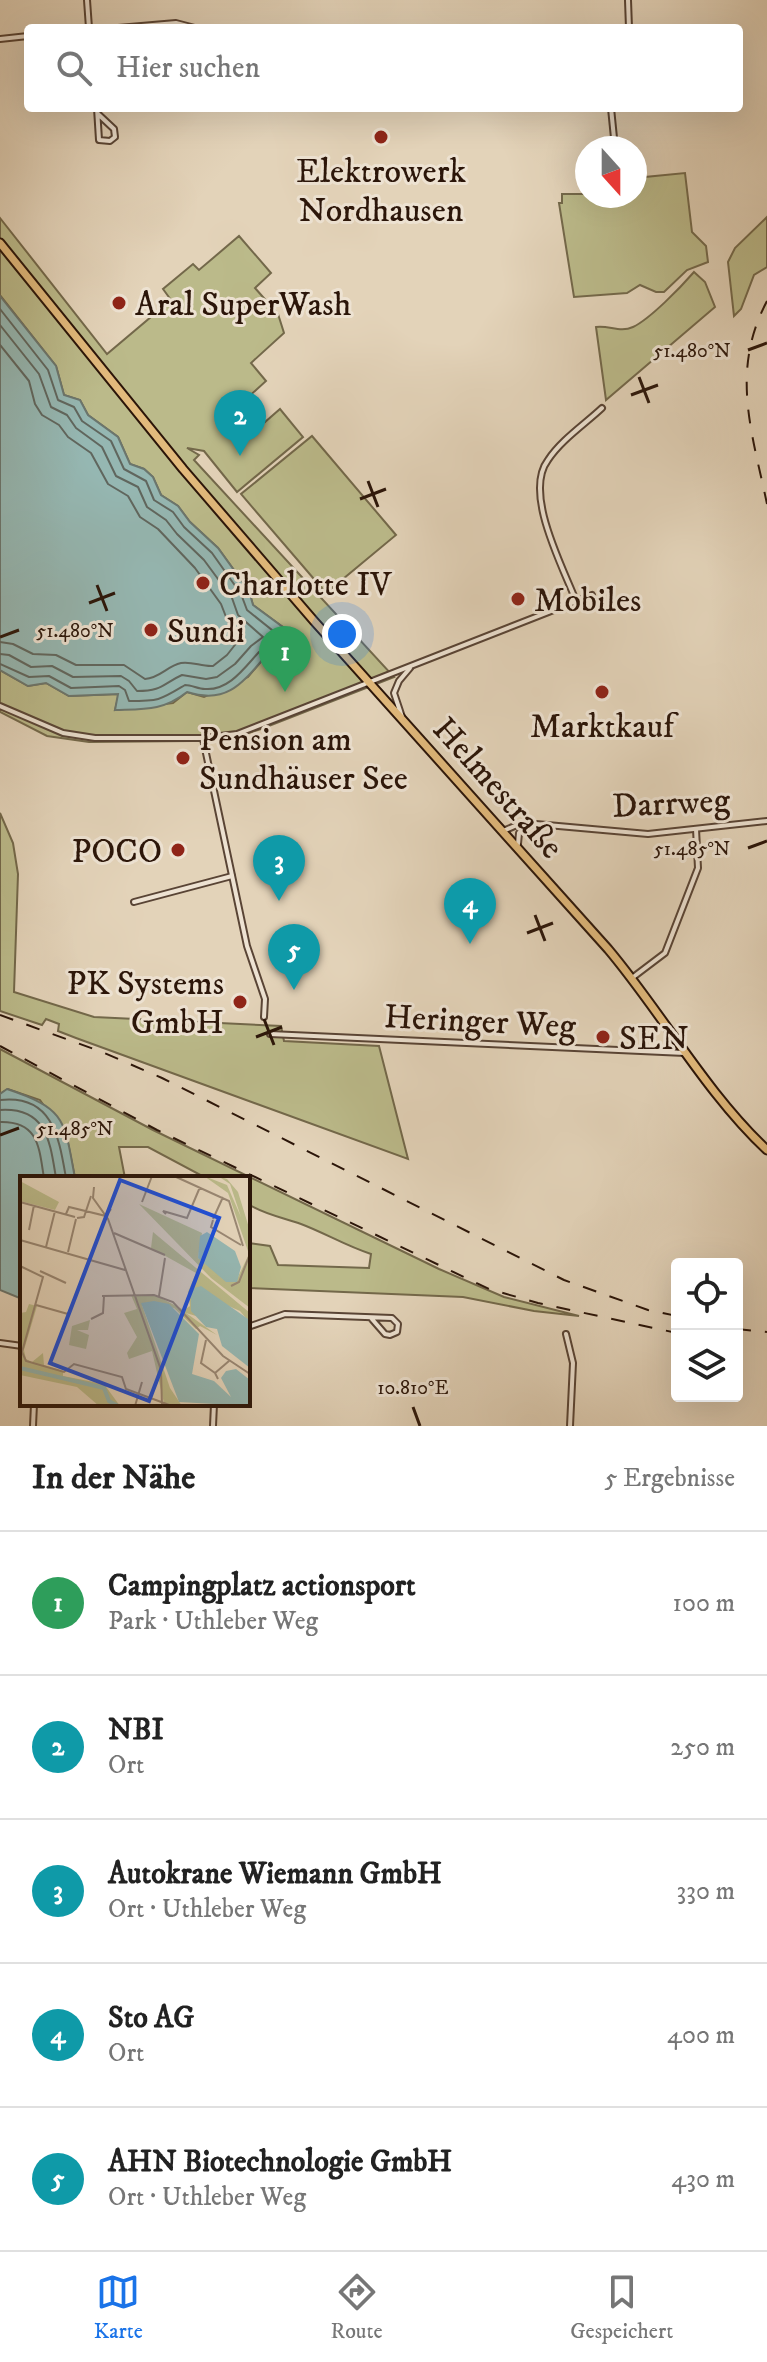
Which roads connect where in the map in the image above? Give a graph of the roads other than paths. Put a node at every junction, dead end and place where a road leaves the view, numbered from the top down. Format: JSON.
{"nodes":[{"id":1,"x":87,"y":0,"type":"edge"},
{"id":2,"x":628,"y":0,"type":"edge"},
{"id":3,"x":89,"y":24,"type":"edge"},
{"id":4,"x":629,"y":24,"type":"edge"},
{"id":5,"x":24,"y":36,"type":"edge"},
{"id":6,"x":0,"y":39,"type":"edge"},
{"id":7,"x":97,"y":112,"type":"edge"},
{"id":8,"x":98,"y":112,"type":"edge"},
{"id":9,"x":611,"y":112,"type":"edge"},
{"id":10,"x":614,"y":136,"type":"edge"},
{"id":11,"x":0,"y":243,"type":"edge"},
{"id":12,"x":602,"y":408,"type":"dead end"},
{"id":13,"x":592,"y":595,"type":"dead end"},
{"id":14,"x":576,"y":601,"type":"junction"},
{"id":15,"x":412,"y":667,"type":"junction"},
{"id":16,"x":370,"y":683,"type":"junction"},
{"id":17,"x":0,"y":706,"type":"edge"},
{"id":18,"x":403,"y":719,"type":"junction"},
{"id":19,"x":203,"y":738,"type":"junction"},
{"id":20,"x":767,"y":821,"type":"edge"},
{"id":21,"x":528,"y":824,"type":"junction"},
{"id":22,"x":696,"y":829,"type":"junction"},
{"id":23,"x":503,"y":831,"type":"junction"},
{"id":24,"x":518,"y":847,"type":"junction"},
{"id":25,"x":232,"y":876,"type":"junction"},
{"id":26,"x":134,"y":902,"type":"dead end"},
{"id":27,"x":632,"y":978,"type":"junction"},
{"id":28,"x":264,"y":1017,"type":"dead end"},
{"id":29,"x":270,"y":1034,"type":"dead end"},
{"id":30,"x":688,"y":1053,"type":"junction"},
{"id":31,"x":766,"y":1148,"type":"edge"},
{"id":32,"x":371,"y":1318,"type":"junction"},
{"id":33,"x":250,"y":1326,"type":"edge"},
{"id":34,"x":566,"y":1334,"type":"dead end"},
{"id":35,"x":0,"y":1343,"type":"edge"},
{"id":36,"x":20,"y":1346,"type":"edge"},
{"id":37,"x":214,"y":1406,"type":"edge"},
{"id":38,"x":34,"y":1408,"type":"edge"},
{"id":39,"x":33,"y":1426,"type":"edge"},
{"id":40,"x":213,"y":1426,"type":"edge"},
{"id":41,"x":570,"y":1426,"type":"edge"}],
"edges":[{"from":1,"to":3,"type":"street"},
{"from":2,"to":4,"type":"street"},
{"from":5,"to":6,"type":"street"},
{"from":7,"to":8,"type":"street"},
{"from":9,"to":10,"type":"street"},
{"from":11,"to":16,"type":"main road","name":"Helmestraße"},
{"from":12,"to":14,"type":"street"},
{"from":13,"to":14,"type":"street"},
{"from":14,"to":15,"type":"street"},
{"from":15,"to":16,"type":"street"},
{"from":15,"to":18,"type":"street"},
{"from":16,"to":18,"type":"main road","name":"Helmestraße"},
{"from":16,"to":19,"type":"street"},
{"from":17,"to":19,"type":"street"},
{"from":18,"to":23,"type":"main road","name":"Helmestraße"},
{"from":19,"to":25,"type":"street"},
{"from":20,"to":22,"type":"street","name":"Darrweg"},
{"from":21,"to":22,"type":"street","name":"Darrweg"},
{"from":21,"to":23,"type":"street","name":"Darrweg"},
{"from":21,"to":24,"type":"street"},
{"from":22,"to":27,"type":"street"},
{"from":23,"to":24,"type":"main road","name":"Helmestraße"},
{"from":24,"to":27,"type":"main road","name":"Helmestraße"},
{"from":25,"to":26,"type":"street"},
{"from":25,"to":28,"type":"street"},
{"from":27,"to":30,"type":"main road","name":"Helmestraße"},
{"from":29,"to":30,"type":"street","name":"Heringer Weg"},
{"from":30,"to":31,"type":"main road","name":"Helmestraße"},
{"from":32,"to":32,"type":"street"},
{"from":32,"to":33,"type":"street"},
{"from":34,"to":41,"type":"street"},
{"from":35,"to":36,"type":"street"},
{"from":37,"to":40,"type":"street"},
{"from":38,"to":39,"type":"street"}]}
